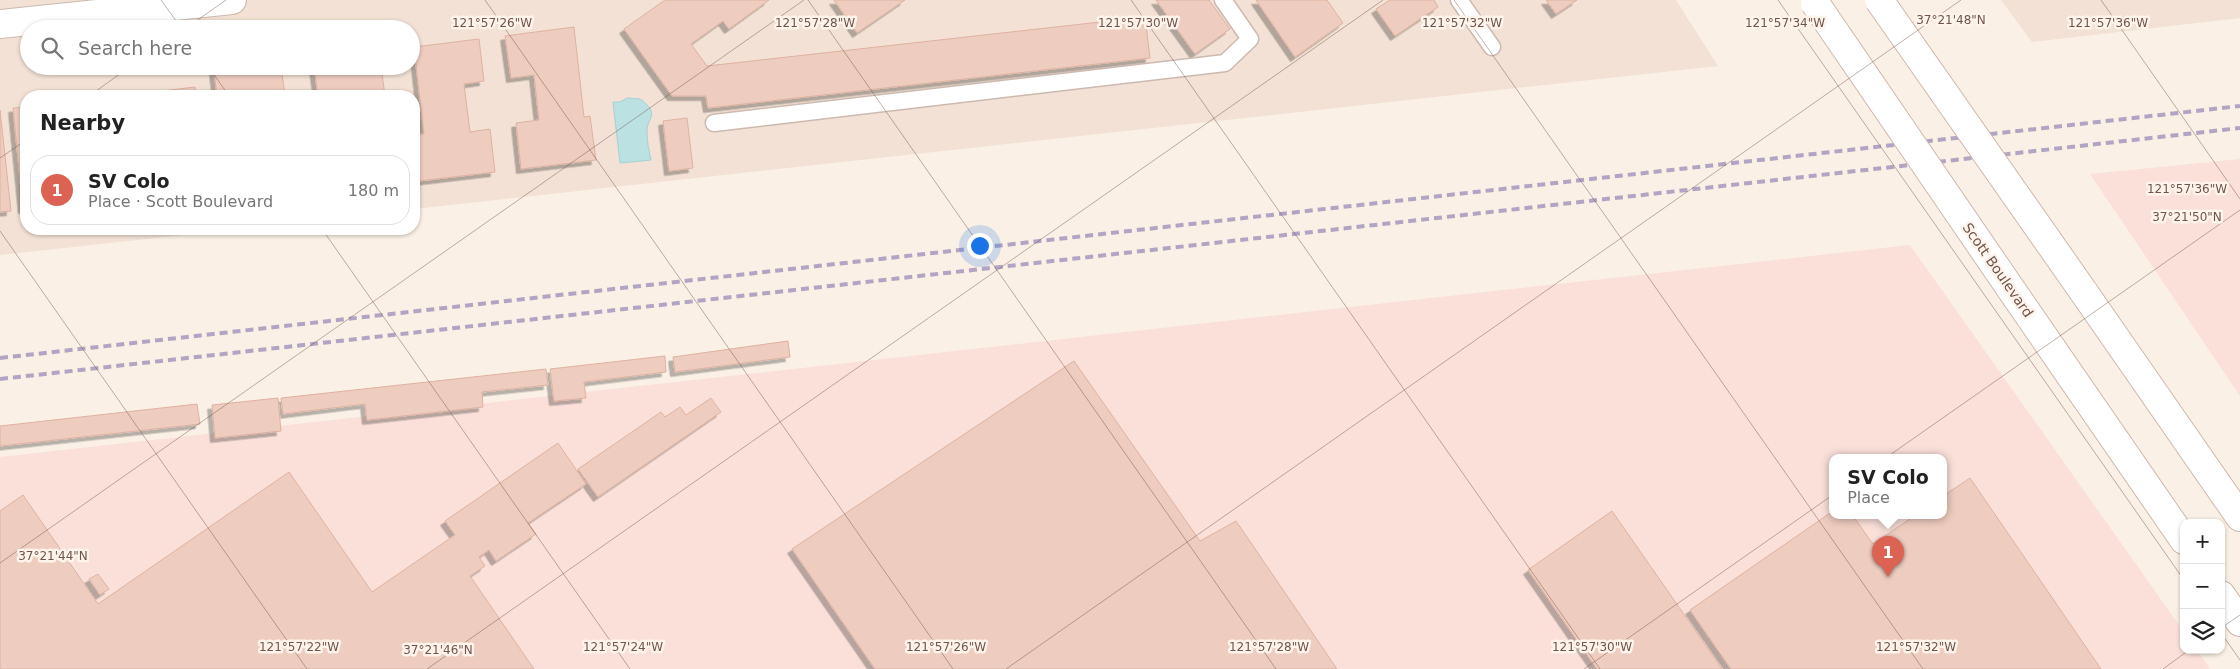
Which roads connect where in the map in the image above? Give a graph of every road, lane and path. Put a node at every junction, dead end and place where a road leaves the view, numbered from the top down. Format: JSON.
{"nodes":[{"id":1,"x":232,"y":0,"type":"edge"},
{"id":2,"x":1223,"y":0,"type":"edge"},
{"id":3,"x":1459,"y":0,"type":"edge"},
{"id":4,"x":1879,"y":0,"type":"edge"},
{"id":5,"x":1813,"y":2,"type":"edge"},
{"id":6,"x":39,"y":20,"type":"edge"},
{"id":7,"x":20,"y":22,"type":"edge"},
{"id":8,"x":0,"y":24,"type":"edge"},
{"id":9,"x":1492,"y":47,"type":"dead end"},
{"id":10,"x":714,"y":123,"type":"dead end"},
{"id":11,"x":2240,"y":517,"type":"edge"},
{"id":12,"x":2180,"y":534,"type":"edge"},
{"id":13,"x":2225,"y":601,"type":"edge"},
{"id":14,"x":2240,"y":622,"type":"edge"}],
"edges":[{"from":1,"to":6,"type":"main road"},
{"from":2,"to":10,"type":"lane"},
{"from":3,"to":9,"type":"lane"},
{"from":4,"to":11,"type":"main road","bridge":true},
{"from":5,"to":12,"type":"main road","name":"Scott Boulevard","bridge":true},
{"from":7,"to":8,"type":"main road"},
{"from":13,"to":14,"type":"main road"}]}
